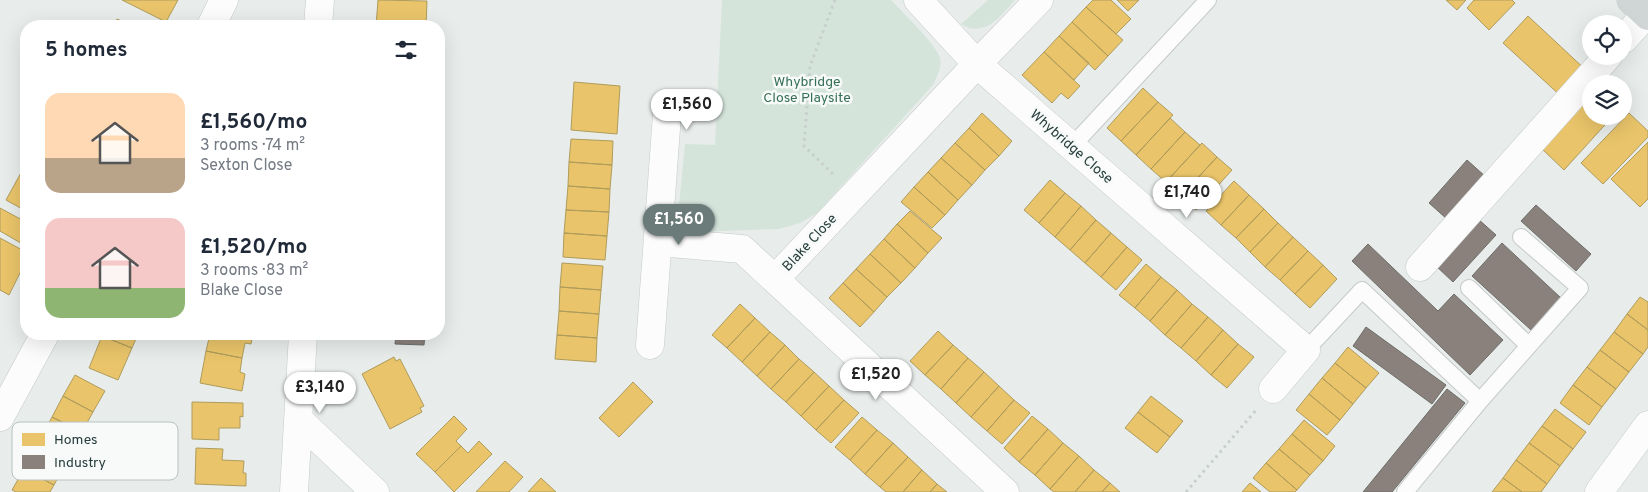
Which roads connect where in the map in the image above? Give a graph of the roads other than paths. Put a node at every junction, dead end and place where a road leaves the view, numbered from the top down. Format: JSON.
{"nodes":[{"id":1,"x":224,"y":0,"type":"edge"},
{"id":2,"x":320,"y":0,"type":"edge"},
{"id":3,"x":918,"y":0,"type":"edge"},
{"id":4,"x":1039,"y":0,"type":"edge"},
{"id":5,"x":1208,"y":0,"type":"edge"},
{"id":6,"x":1642,"y":10,"type":"edge"},
{"id":7,"x":213,"y":20,"type":"edge"},
{"id":8,"x":318,"y":20,"type":"edge"},
{"id":9,"x":1632,"y":26,"type":"edge"},
{"id":10,"x":977,"y":64,"type":"junction"},
{"id":11,"x":1600,"y":65,"type":"edge"},
{"id":12,"x":667,"y":115,"type":"dead end"},
{"id":13,"x":1072,"y":146,"type":"junction"},
{"id":14,"x":1520,"y":237,"type":"dead end"},
{"id":15,"x":658,"y":242,"type":"junction"},
{"id":16,"x":1420,"y":267,"type":"dead end"},
{"id":17,"x":775,"y":279,"type":"junction"},
{"id":18,"x":1469,"y":288,"type":"dead end"},
{"id":19,"x":42,"y":340,"type":"edge"},
{"id":20,"x":303,"y":340,"type":"edge"},
{"id":21,"x":650,"y":345,"type":"dead end"},
{"id":22,"x":1528,"y":345,"type":"junction"},
{"id":23,"x":1306,"y":350,"type":"junction"},
{"id":24,"x":1274,"y":389,"type":"road end"},
{"id":25,"x":1480,"y":401,"type":"junction"},
{"id":26,"x":0,"y":417,"type":"edge"},
{"id":27,"x":299,"y":420,"type":"junction"},
{"id":28,"x":1645,"y":435,"type":"edge"},
{"id":29,"x":294,"y":492,"type":"edge"},
{"id":30,"x":375,"y":492,"type":"edge"},
{"id":31,"x":1006,"y":492,"type":"edge"},
{"id":32,"x":1405,"y":492,"type":"edge"},
{"id":33,"x":1600,"y":492,"type":"edge"}],
"edges":[{"from":1,"to":7,"type":"street"},
{"from":2,"to":8,"type":"street"},
{"from":3,"to":10,"type":"street","name":"Whybridge Close"},
{"from":4,"to":10,"type":"street","name":"Blake Close"},
{"from":5,"to":13,"type":"lane"},
{"from":6,"to":9,"type":"street"},
{"from":10,"to":13,"type":"street","name":"Whybridge Close"},
{"from":10,"to":17,"type":"street","name":"Blake Close"},
{"from":11,"to":16,"type":"street"},
{"from":12,"to":15,"type":"street"},
{"from":13,"to":23,"type":"street","name":"Whybridge Close"},
{"from":14,"to":22,"type":"lane"},
{"from":15,"to":17,"type":"street"},
{"from":15,"to":21,"type":"street"},
{"from":17,"to":31,"type":"street","name":"Blake Close"},
{"from":18,"to":22,"type":"lane"},
{"from":19,"to":26,"type":"street"},
{"from":20,"to":27,"type":"street"},
{"from":22,"to":25,"type":"lane"},
{"from":23,"to":24,"type":"street"},
{"from":23,"to":25,"type":"lane"},
{"from":25,"to":32,"type":"lane"},
{"from":27,"to":29,"type":"street"},
{"from":27,"to":30,"type":"street"},
{"from":28,"to":33,"type":"street"}]}
